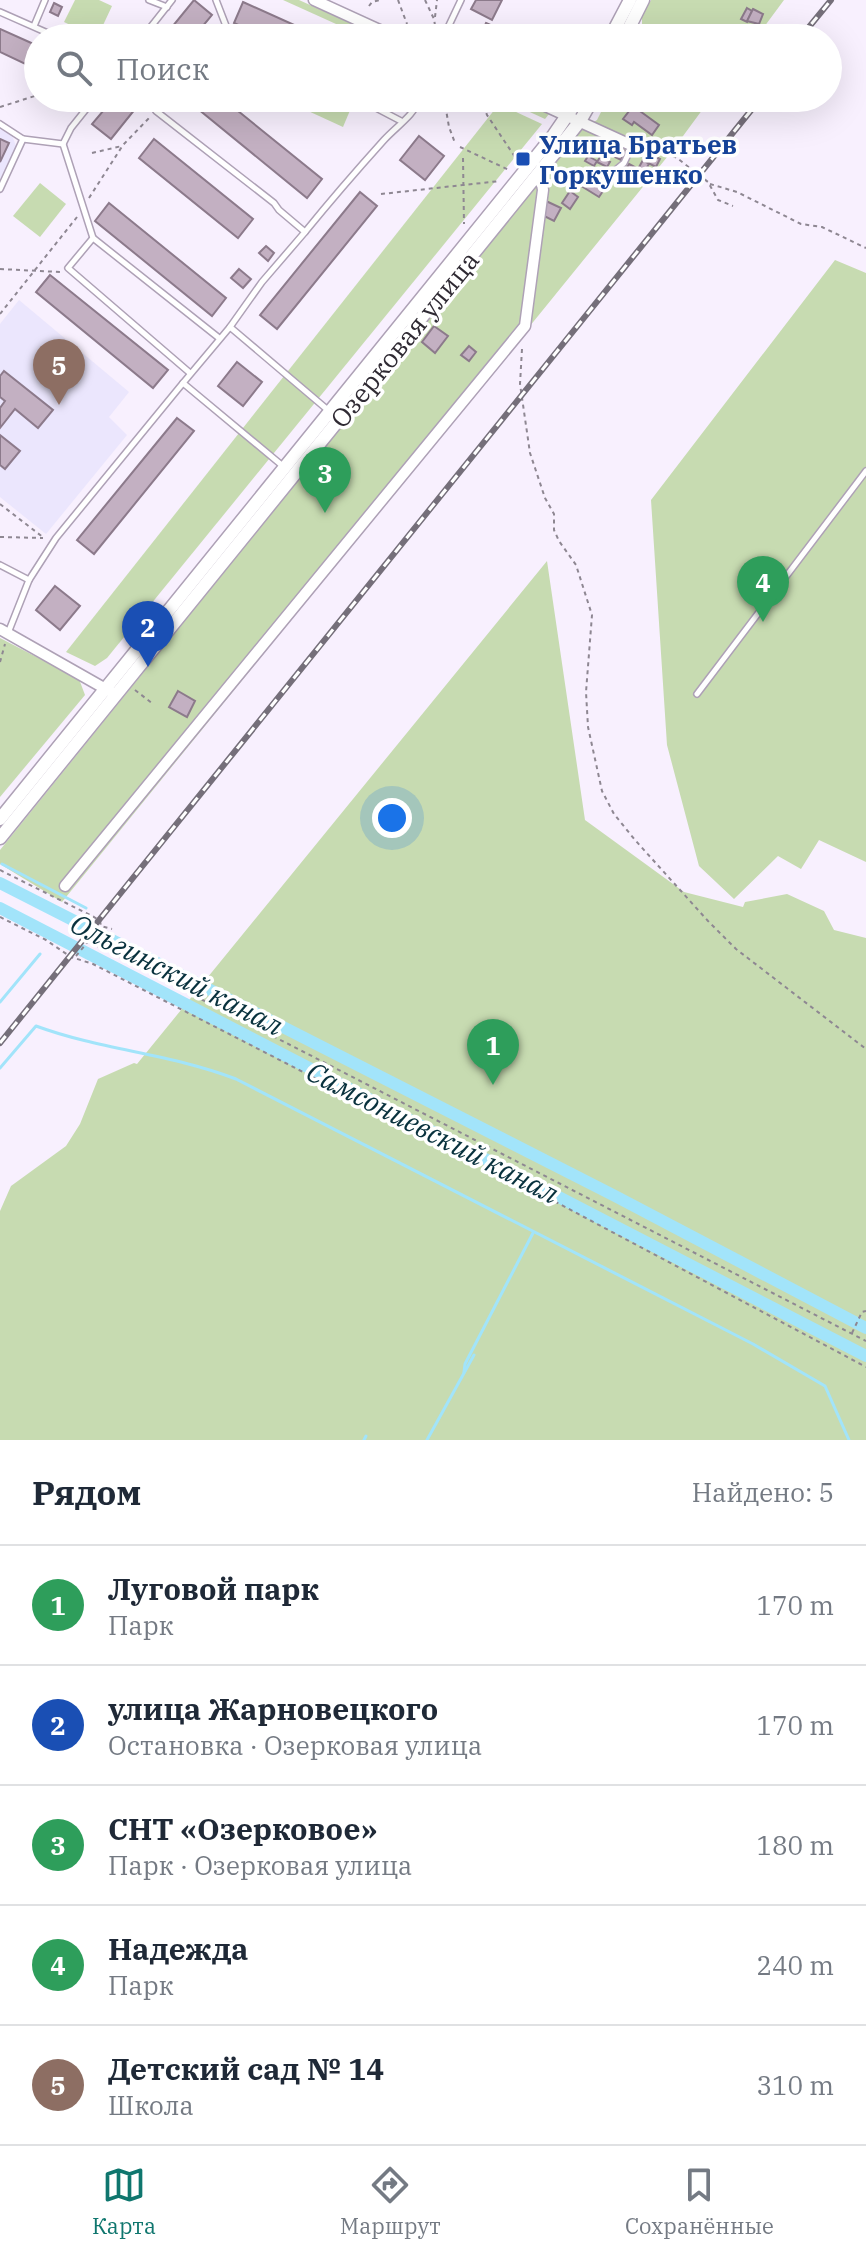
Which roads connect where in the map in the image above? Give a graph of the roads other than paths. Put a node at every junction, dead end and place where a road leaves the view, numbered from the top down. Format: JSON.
{"nodes":[{"id":1,"x":45,"y":0,"type":"edge"},
{"id":2,"x":149,"y":0,"type":"edge"},
{"id":3,"x":172,"y":0,"type":"edge"},
{"id":4,"x":216,"y":0,"type":"edge"},
{"id":5,"x":314,"y":0,"type":"edge"},
{"id":6,"x":461,"y":0,"type":"edge"},
{"id":7,"x":630,"y":0,"type":"edge"},
{"id":8,"x":643,"y":0,"type":"edge"},
{"id":9,"x":167,"y":7,"type":"junction"},
{"id":10,"x":0,"y":12,"type":"edge"},
{"id":11,"x":29,"y":24,"type":"edge"},
{"id":12,"x":35,"y":24,"type":"edge"},
{"id":13,"x":153,"y":24,"type":"edge"},
{"id":14,"x":225,"y":24,"type":"edge"},
{"id":15,"x":366,"y":24,"type":"edge"},
{"id":16,"x":447,"y":24,"type":"edge"},
{"id":17,"x":617,"y":24,"type":"edge"},
{"id":18,"x":631,"y":24,"type":"edge"},
{"id":19,"x":84,"y":112,"type":"edge"},
{"id":20,"x":157,"y":112,"type":"edge"},
{"id":21,"x":384,"y":112,"type":"edge"},
{"id":22,"x":413,"y":112,"type":"edge"},
{"id":23,"x":560,"y":112,"type":"edge"},
{"id":24,"x":576,"y":112,"type":"edge"},
{"id":25,"x":580,"y":112,"type":"edge"},
{"id":26,"x":574,"y":118,"type":"junction"},
{"id":27,"x":401,"y":121,"type":"junction"},
{"id":28,"x":0,"y":124,"type":"edge"},
{"id":29,"x":23,"y":139,"type":"junction"},
{"id":30,"x":564,"y":142,"type":"junction"},
{"id":31,"x":63,"y":144,"type":"junction"},
{"id":32,"x":632,"y":145,"type":"junction"},
{"id":33,"x":585,"y":150,"type":"dead end"},
{"id":34,"x":646,"y":152,"type":"road end"},
{"id":35,"x":612,"y":173,"type":"dead end"},
{"id":36,"x":536,"y":177,"type":"junction"},
{"id":37,"x":0,"y":189,"type":"edge"},
{"id":38,"x":305,"y":232,"type":"junction"},
{"id":39,"x":93,"y":238,"type":"junction"},
{"id":40,"x":230,"y":327,"type":"junction"},
{"id":41,"x":219,"y":338,"type":"junction"},
{"id":42,"x":190,"y":373,"type":"junction"},
{"id":43,"x":183,"y":383,"type":"junction"},
{"id":44,"x":335,"y":415,"type":"junction"},
{"id":45,"x":289,"y":471,"type":"junction"},
{"id":46,"x":866,"y":471,"type":"edge"},
{"id":47,"x":0,"y":565,"type":"edge"},
{"id":48,"x":29,"y":580,"type":"junction"},
{"id":49,"x":4,"y":631,"type":"edge"},
{"id":50,"x":111,"y":692,"type":"junction"},
{"id":51,"x":697,"y":694,"type":"dead end"},
{"id":52,"x":0,"y":819,"type":"edge"},
{"id":53,"x":0,"y":838,"type":"edge"},
{"id":54,"x":60,"y":893,"type":"road end"}],
"edges":[{"from":1,"to":12,"type":"lane"},
{"from":2,"to":9,"type":"lane"},
{"from":3,"to":9,"type":"lane"},
{"from":4,"to":14,"type":"lane"},
{"from":5,"to":15,"type":"street"},
{"from":6,"to":16,"type":"lane"},
{"from":7,"to":17,"type":"street"},
{"from":8,"to":18,"type":"street"},
{"from":9,"to":13,"type":"lane"},
{"from":10,"to":11,"type":"lane"},
{"from":19,"to":31,"type":"lane"},
{"from":20,"to":38,"type":"lane"},
{"from":21,"to":27,"type":"lane"},
{"from":22,"to":27,"type":"lane"},
{"from":23,"to":26,"type":"street"},
{"from":24,"to":26,"type":"street","name":"Озерковая улица"},
{"from":25,"to":26,"type":"street","name":"Озерковая улица"},
{"from":26,"to":30,"type":"street","name":"Озерковая улица"},
{"from":26,"to":32,"type":"street"},
{"from":26,"to":44,"type":"street","name":"Озерковая улица"},
{"from":27,"to":38,"type":"lane"},
{"from":28,"to":29,"type":"lane"},
{"from":29,"to":31,"type":"lane"},
{"from":29,"to":37,"type":"lane"},
{"from":30,"to":33,"type":"lane"},
{"from":30,"to":36,"type":"street","name":"Озерковая улица"},
{"from":31,"to":39,"type":"lane"},
{"from":32,"to":34,"type":"street"},
{"from":32,"to":35,"type":"lane"},
{"from":36,"to":44,"type":"street","name":"Озерковая улица"},
{"from":36,"to":54,"type":"street"},
{"from":38,"to":40,"type":"lane"},
{"from":39,"to":41,"type":"lane"},
{"from":39,"to":42,"type":"lane"},
{"from":40,"to":41,"type":"lane"},
{"from":40,"to":44,"type":"lane"},
{"from":41,"to":42,"type":"lane"},
{"from":42,"to":43,"type":"lane"},
{"from":43,"to":45,"type":"lane"},
{"from":43,"to":48,"type":"lane"},
{"from":44,"to":45,"type":"street","name":"Озерковая улица"},
{"from":45,"to":50,"type":"street","name":"Озерковая улица"},
{"from":46,"to":51,"type":"lane"},
{"from":47,"to":48,"type":"lane"},
{"from":48,"to":49,"type":"lane"},
{"from":49,"to":50,"type":"street"},
{"from":50,"to":52,"type":"street","name":"Озерковая улица"},
{"from":50,"to":53,"type":"street","name":"Озерковая улица"}]}
